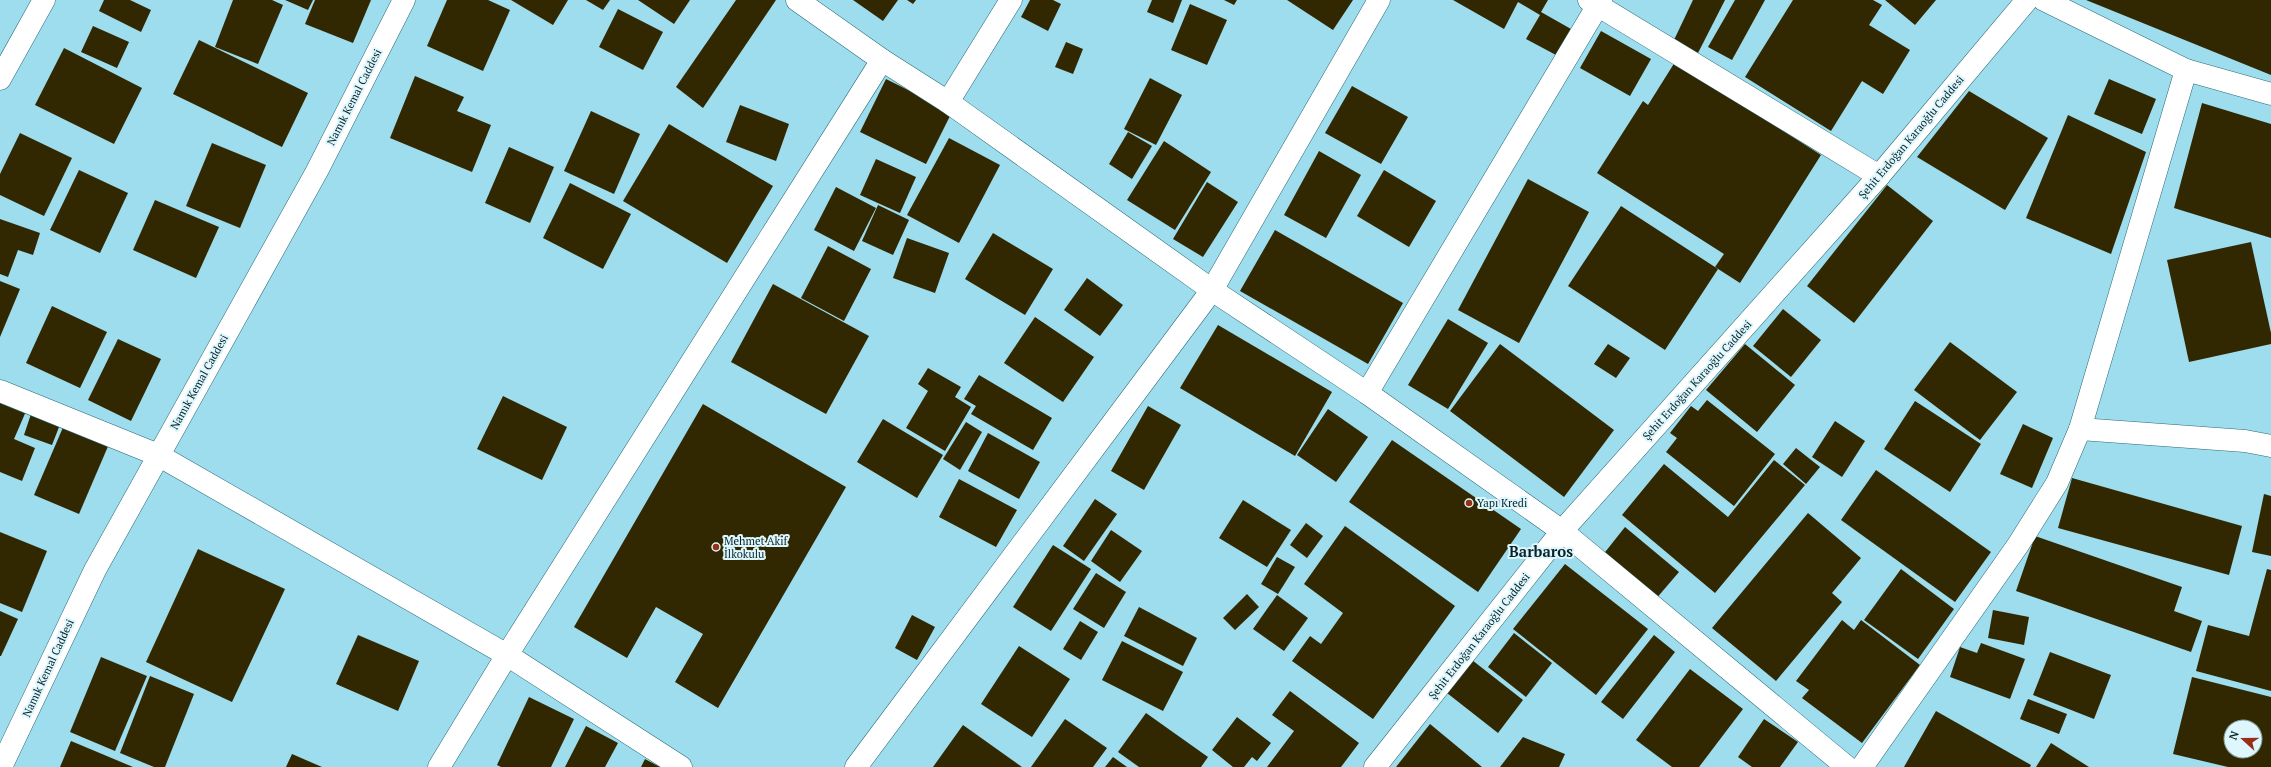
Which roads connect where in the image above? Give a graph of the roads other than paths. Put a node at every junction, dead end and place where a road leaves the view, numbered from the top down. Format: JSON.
{"nodes":[{"id":1,"x":44,"y":0,"type":"edge"},
{"id":2,"x":404,"y":0,"type":"edge"},
{"id":3,"x":797,"y":0,"type":"edge"},
{"id":4,"x":1011,"y":0,"type":"edge"},
{"id":5,"x":1379,"y":0,"type":"edge"},
{"id":6,"x":2027,"y":0,"type":"edge"},
{"id":7,"x":2044,"y":0,"type":"edge"},
{"id":8,"x":1596,"y":2,"type":"edge"},
{"id":9,"x":882,"y":60,"type":"junction"},
{"id":10,"x":2186,"y":70,"type":"junction"},
{"id":11,"x":0,"y":79,"type":"edge"},
{"id":12,"x":2271,"y":94,"type":"edge"},
{"id":13,"x":948,"y":102,"type":"junction"},
{"id":14,"x":1880,"y":176,"type":"junction"},
{"id":15,"x":1212,"y":290,"type":"junction"},
{"id":16,"x":0,"y":391,"type":"edge"},
{"id":17,"x":1367,"y":392,"type":"junction"},
{"id":18,"x":2080,"y":429,"type":"junction"},
{"id":19,"x":2271,"y":446,"type":"edge"},
{"id":20,"x":158,"y":455,"type":"junction"},
{"id":21,"x":1562,"y":531,"type":"junction"},
{"id":22,"x":507,"y":655,"type":"junction"},
{"id":23,"x":1,"y":767,"type":"edge"},
{"id":24,"x":438,"y":767,"type":"edge"},
{"id":25,"x":681,"y":767,"type":"edge"},
{"id":26,"x":856,"y":767,"type":"edge"},
{"id":27,"x":1375,"y":767,"type":"edge"},
{"id":28,"x":1847,"y":767,"type":"edge"},
{"id":29,"x":1862,"y":767,"type":"edge"}],
"edges":[{"from":1,"to":11,"type":"street"},
{"from":2,"to":20,"type":"street","name":"Namık Kemal Caddesi"},
{"from":3,"to":9,"type":"street"},
{"from":4,"to":13,"type":"street"},
{"from":5,"to":15,"type":"street"},
{"from":6,"to":14,"type":"street","name":"Şehit Erdoğan Karaoğlu Caddesi"},
{"from":7,"to":10,"type":"street"},
{"from":8,"to":14,"type":"street"},
{"from":8,"to":17,"type":"street"},
{"from":9,"to":13,"type":"street"},
{"from":9,"to":22,"type":"street"},
{"from":10,"to":12,"type":"street"},
{"from":10,"to":18,"type":"street"},
{"from":13,"to":15,"type":"street"},
{"from":14,"to":21,"type":"street","name":"Şehit Erdoğan Karaoğlu Caddesi"},
{"from":15,"to":17,"type":"street"},
{"from":15,"to":26,"type":"street"},
{"from":16,"to":20,"type":"street"},
{"from":17,"to":21,"type":"street"},
{"from":18,"to":19,"type":"street"},
{"from":18,"to":29,"type":"street"},
{"from":20,"to":22,"type":"street"},
{"from":20,"to":23,"type":"street","name":"Namık Kemal Caddesi"},
{"from":21,"to":27,"type":"street","name":"Şehit Erdoğan Karaoğlu Caddesi"},
{"from":21,"to":28,"type":"street"},
{"from":22,"to":24,"type":"street"},
{"from":22,"to":25,"type":"street"}]}
